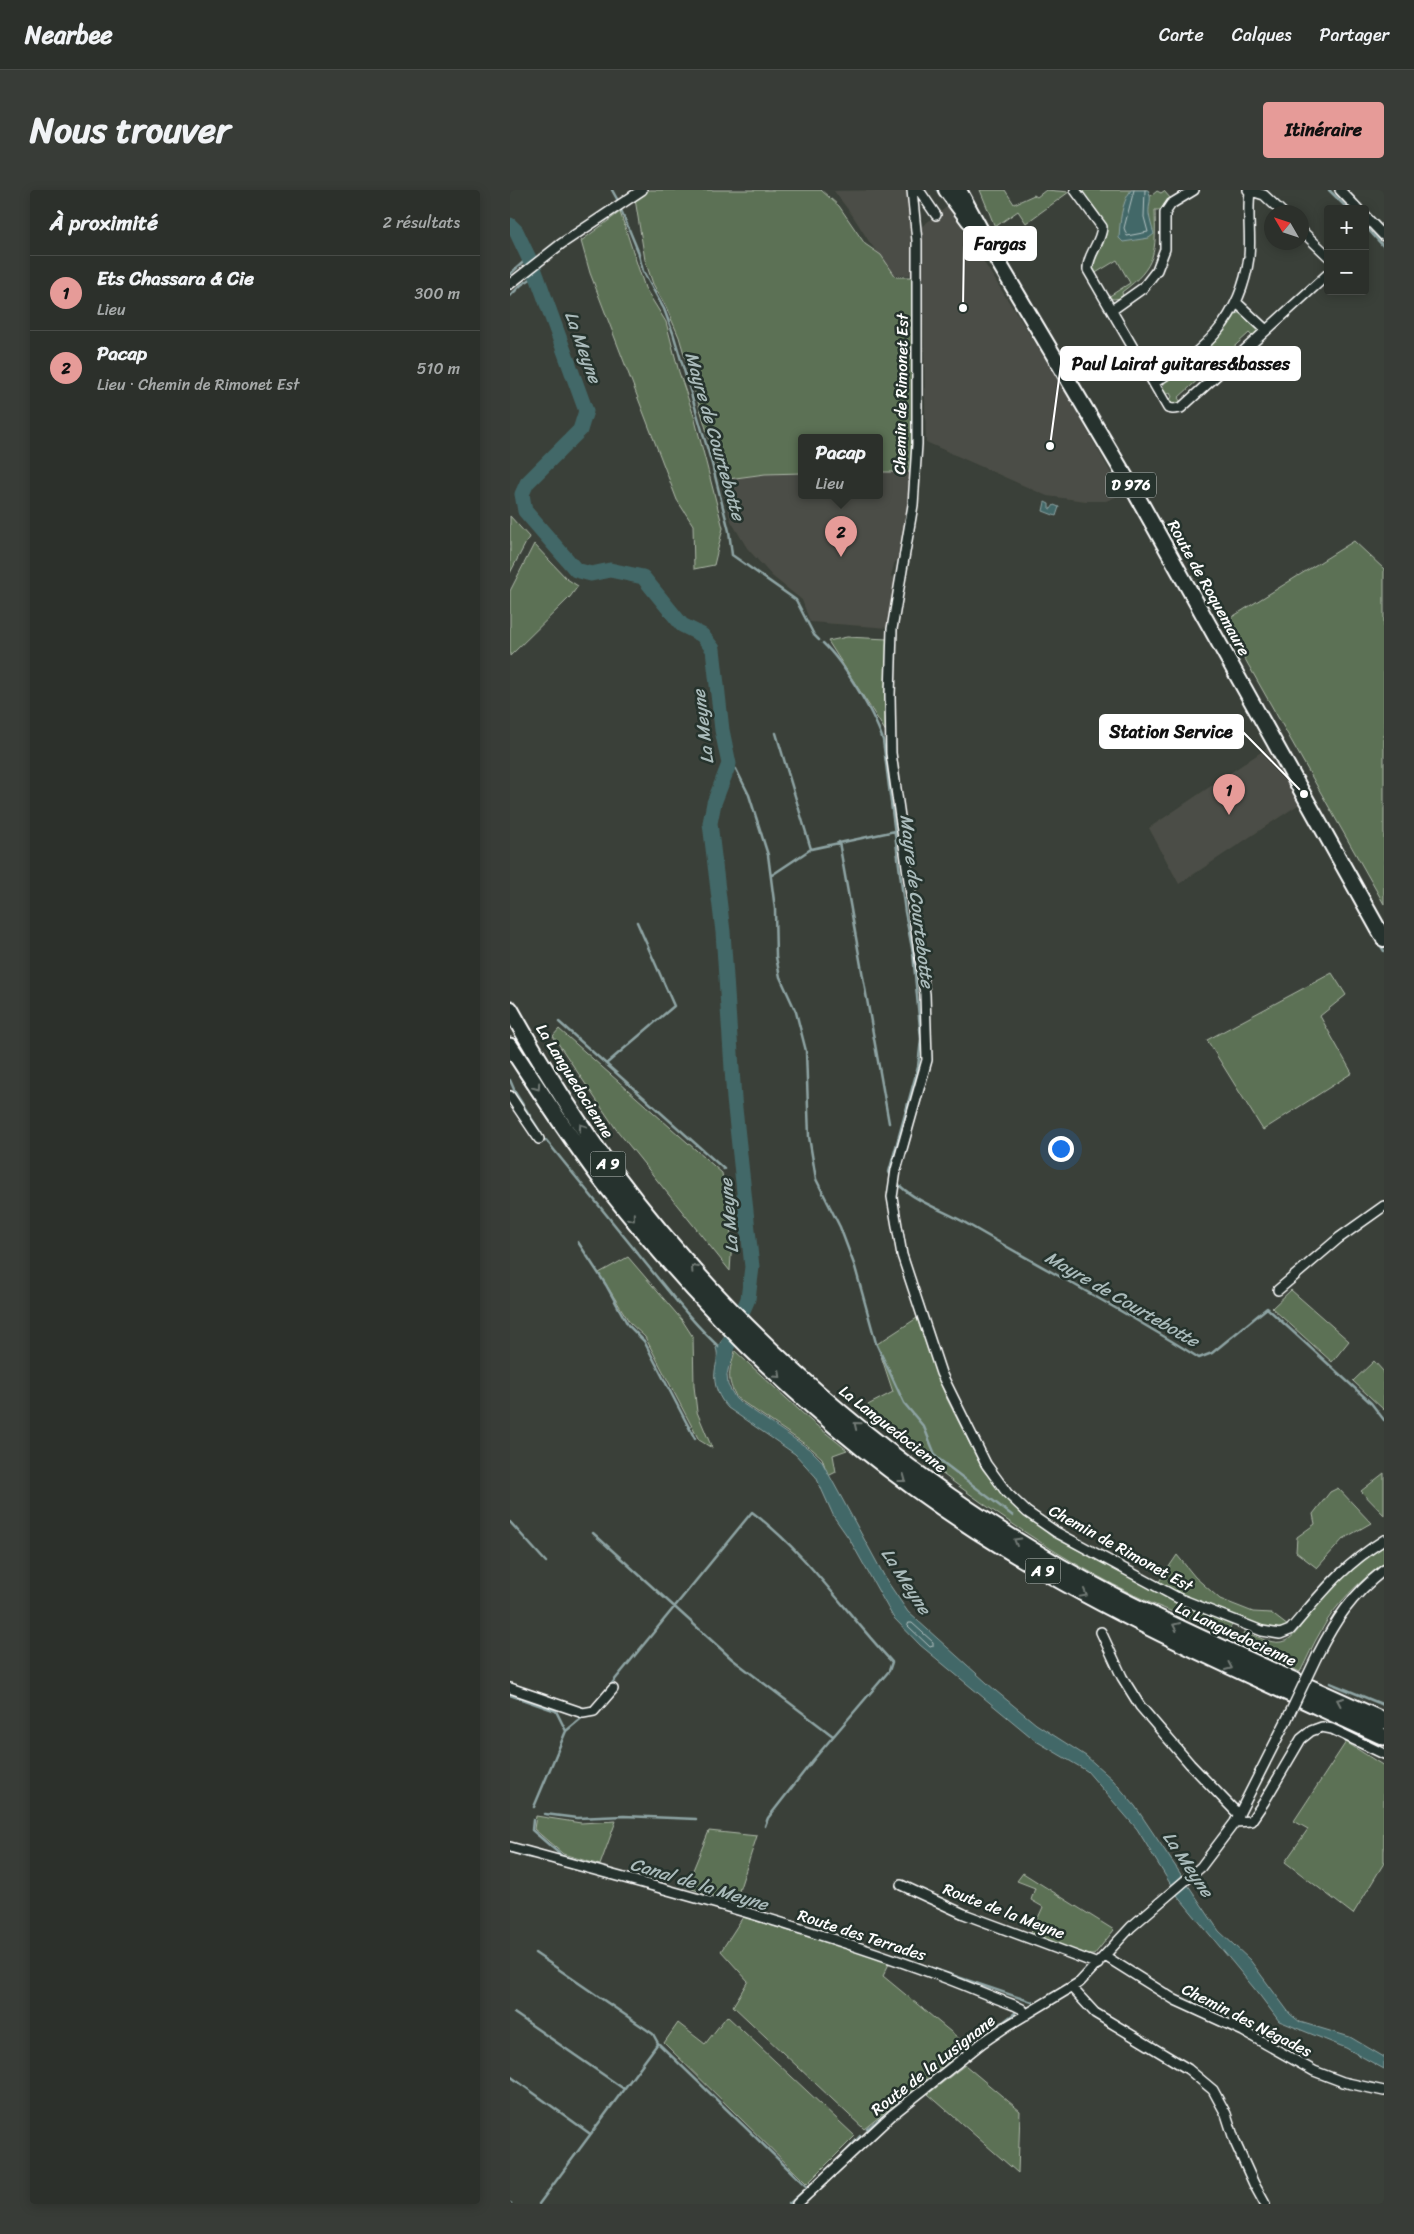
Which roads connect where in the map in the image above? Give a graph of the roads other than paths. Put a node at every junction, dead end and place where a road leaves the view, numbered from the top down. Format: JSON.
{"nodes":[{"id":1,"x":642,"y":190,"type":"edge"},
{"id":2,"x":912,"y":190,"type":"edge"},
{"id":3,"x":919,"y":190,"type":"edge"},
{"id":4,"x":946,"y":190,"type":"edge"},
{"id":5,"x":959,"y":190,"type":"edge"},
{"id":6,"x":1074,"y":190,"type":"edge"},
{"id":7,"x":1194,"y":190,"type":"edge"},
{"id":8,"x":1340,"y":190,"type":"edge"},
{"id":9,"x":1249,"y":191,"type":"edge"},
{"id":10,"x":1275,"y":205,"type":"edge"},
{"id":11,"x":1354,"y":205,"type":"edge"},
{"id":12,"x":936,"y":215,"type":"dead end"},
{"id":13,"x":1369,"y":220,"type":"edge"},
{"id":14,"x":1384,"y":236,"type":"edge"},
{"id":15,"x":1309,"y":238,"type":"edge"},
{"id":16,"x":1324,"y":252,"type":"edge"},
{"id":17,"x":996,"y":258,"type":"junction"},
{"id":18,"x":1324,"y":278,"type":"edge"},
{"id":19,"x":510,"y":284,"type":"edge"},
{"id":20,"x":1237,"y":304,"type":"junction"},
{"id":21,"x":1112,"y":310,"type":"junction"},
{"id":22,"x":1266,"y":330,"type":"junction"},
{"id":23,"x":1154,"y":383,"type":"junction"},
{"id":24,"x":1384,"y":939,"type":"edge"},
{"id":25,"x":510,"y":1009,"type":"edge"},
{"id":26,"x":510,"y":1046,"type":"edge"},
{"id":27,"x":510,"y":1096,"type":"edge"},
{"id":28,"x":539,"y":1139,"type":"dead end"},
{"id":29,"x":1384,"y":1206,"type":"edge"},
{"id":30,"x":1278,"y":1290,"type":"dead end"},
{"id":31,"x":1384,"y":1540,"type":"edge"},
{"id":32,"x":1384,"y":1570,"type":"edge"},
{"id":33,"x":1101,"y":1632,"type":"dead end"},
{"id":34,"x":510,"y":1688,"type":"edge"},
{"id":35,"x":613,"y":1689,"type":"dead end"},
{"id":36,"x":1384,"y":1721,"type":"edge"},
{"id":37,"x":1384,"y":1737,"type":"edge"},
{"id":38,"x":1384,"y":1754,"type":"edge"},
{"id":39,"x":1237,"y":1818,"type":"junction"},
{"id":40,"x":510,"y":1847,"type":"edge"},
{"id":41,"x":901,"y":1885,"type":"dead end"},
{"id":42,"x":1105,"y":1956,"type":"junction"},
{"id":43,"x":1098,"y":1964,"type":"junction"},
{"id":44,"x":1072,"y":1988,"type":"junction"},
{"id":45,"x":1026,"y":2015,"type":"junction"},
{"id":46,"x":1384,"y":2091,"type":"edge"},
{"id":47,"x":797,"y":2204,"type":"edge"},
{"id":48,"x":1266,"y":2204,"type":"edge"}],
"edges":[{"from":1,"to":19,"type":"street"},
{"from":2,"to":31,"type":"street","name":"Chemin de Rimonet Est"},
{"from":3,"to":12,"type":"street"},
{"from":4,"to":17,"type":"main road","name":"Route de Roquemaure","number":"D 976"},
{"from":5,"to":17,"type":"main road","name":"Route de Roquemaure","number":"D 976"},
{"from":6,"to":21,"type":"street"},
{"from":7,"to":21,"type":"street"},
{"from":8,"to":11,"type":"street"},
{"from":9,"to":10,"type":"street"},
{"from":9,"to":20,"type":"street"},
{"from":13,"to":14,"type":"street"},
{"from":15,"to":16,"type":"street"},
{"from":17,"to":24,"type":"main road","name":"Route de Roquemaure","number":"D 976"},
{"from":18,"to":22,"type":"street"},
{"from":20,"to":22,"type":"street"},
{"from":20,"to":23,"type":"street"},
{"from":21,"to":23,"type":"street"},
{"from":22,"to":23,"type":"street"},
{"from":36,"to":25,"type":"highway","name":"La Languedocienne","number":"A 9","one_way":true},
{"from":26,"to":37,"type":"highway","name":"La Languedocienne","number":"A 9","one_way":true},
{"from":27,"to":28,"type":"street"},
{"from":29,"to":30,"type":"street"},
{"from":32,"to":39,"type":"street","name":"Route de la Lusignane","bridge":true},
{"from":33,"to":39,"type":"street"},
{"from":34,"to":35,"type":"street"},
{"from":38,"to":39,"type":"street"},
{"from":39,"to":42,"type":"street","name":"Route de la Lusignane"},
{"from":40,"to":45,"type":"street","name":"Route des Terrades"},
{"from":41,"to":43,"type":"street","name":"Route de la Meyne"},
{"from":42,"to":43,"type":"street","name":"Route de la Lusignane"},
{"from":42,"to":46,"type":"street","name":"Chemin des Négades"},
{"from":43,"to":44,"type":"street","name":"Route de la Lusignane"},
{"from":44,"to":45,"type":"street","name":"Route de la Lusignane"},
{"from":44,"to":48,"type":"street"},
{"from":45,"to":47,"type":"street","name":"Route de la Lusignane"}]}
